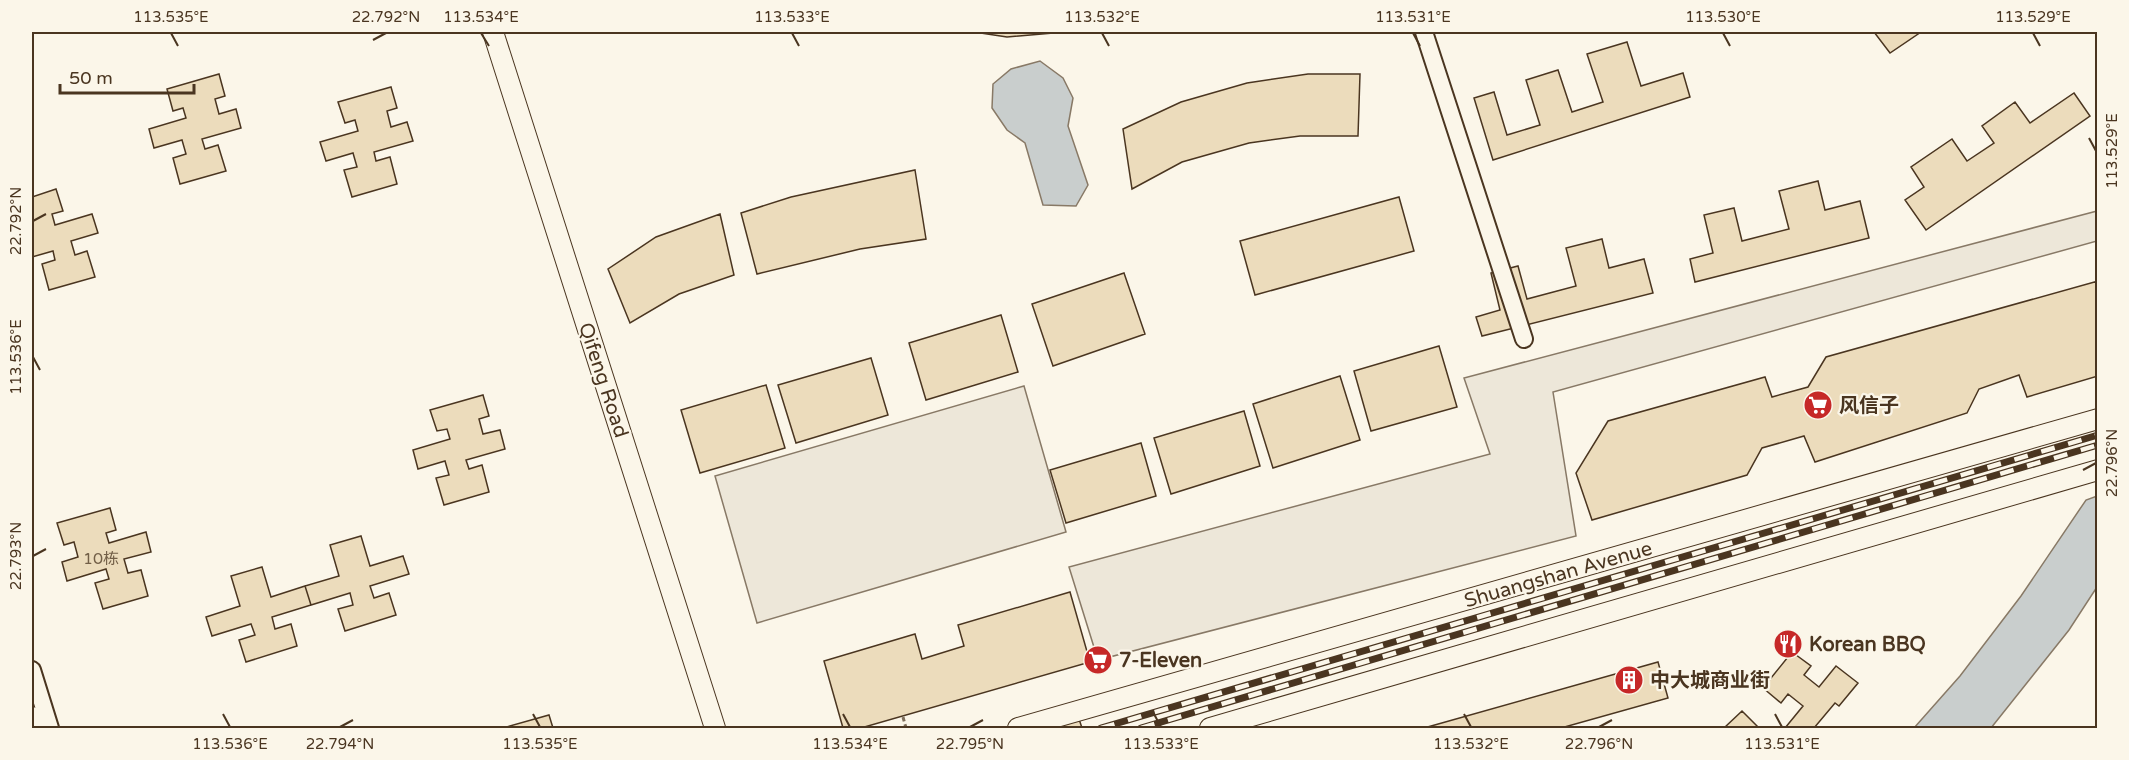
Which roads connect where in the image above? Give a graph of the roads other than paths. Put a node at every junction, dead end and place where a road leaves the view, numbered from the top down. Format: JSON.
{"nodes":[{"id":1,"x":493,"y":32,"type":"edge"},
{"id":2,"x":1424,"y":32,"type":"edge"},
{"id":3,"x":1524,"y":339,"type":"dead end"},
{"id":4,"x":2097,"y":419,"type":"edge"},
{"id":5,"x":2097,"y":470,"type":"edge"},
{"id":6,"x":32,"y":670,"type":"edge"},
{"id":7,"x":32,"y":715,"type":"edge"},
{"id":8,"x":36,"y":729,"type":"edge"},
{"id":9,"x":50,"y":729,"type":"edge"},
{"id":10,"x":716,"y":729,"type":"edge"},
{"id":11,"x":1018,"y":729,"type":"edge"},
{"id":12,"x":1210,"y":729,"type":"edge"}],
"edges":[{"from":1,"to":10,"type":"street","name":"Qifeng Road"},
{"from":2,"to":3,"type":"street"},
{"from":4,"to":11,"type":"street","name":"Shuangshan Avenue"},
{"from":5,"to":12,"type":"street"},
{"from":6,"to":9,"type":"street"},
{"from":7,"to":8,"type":"street"}]}
